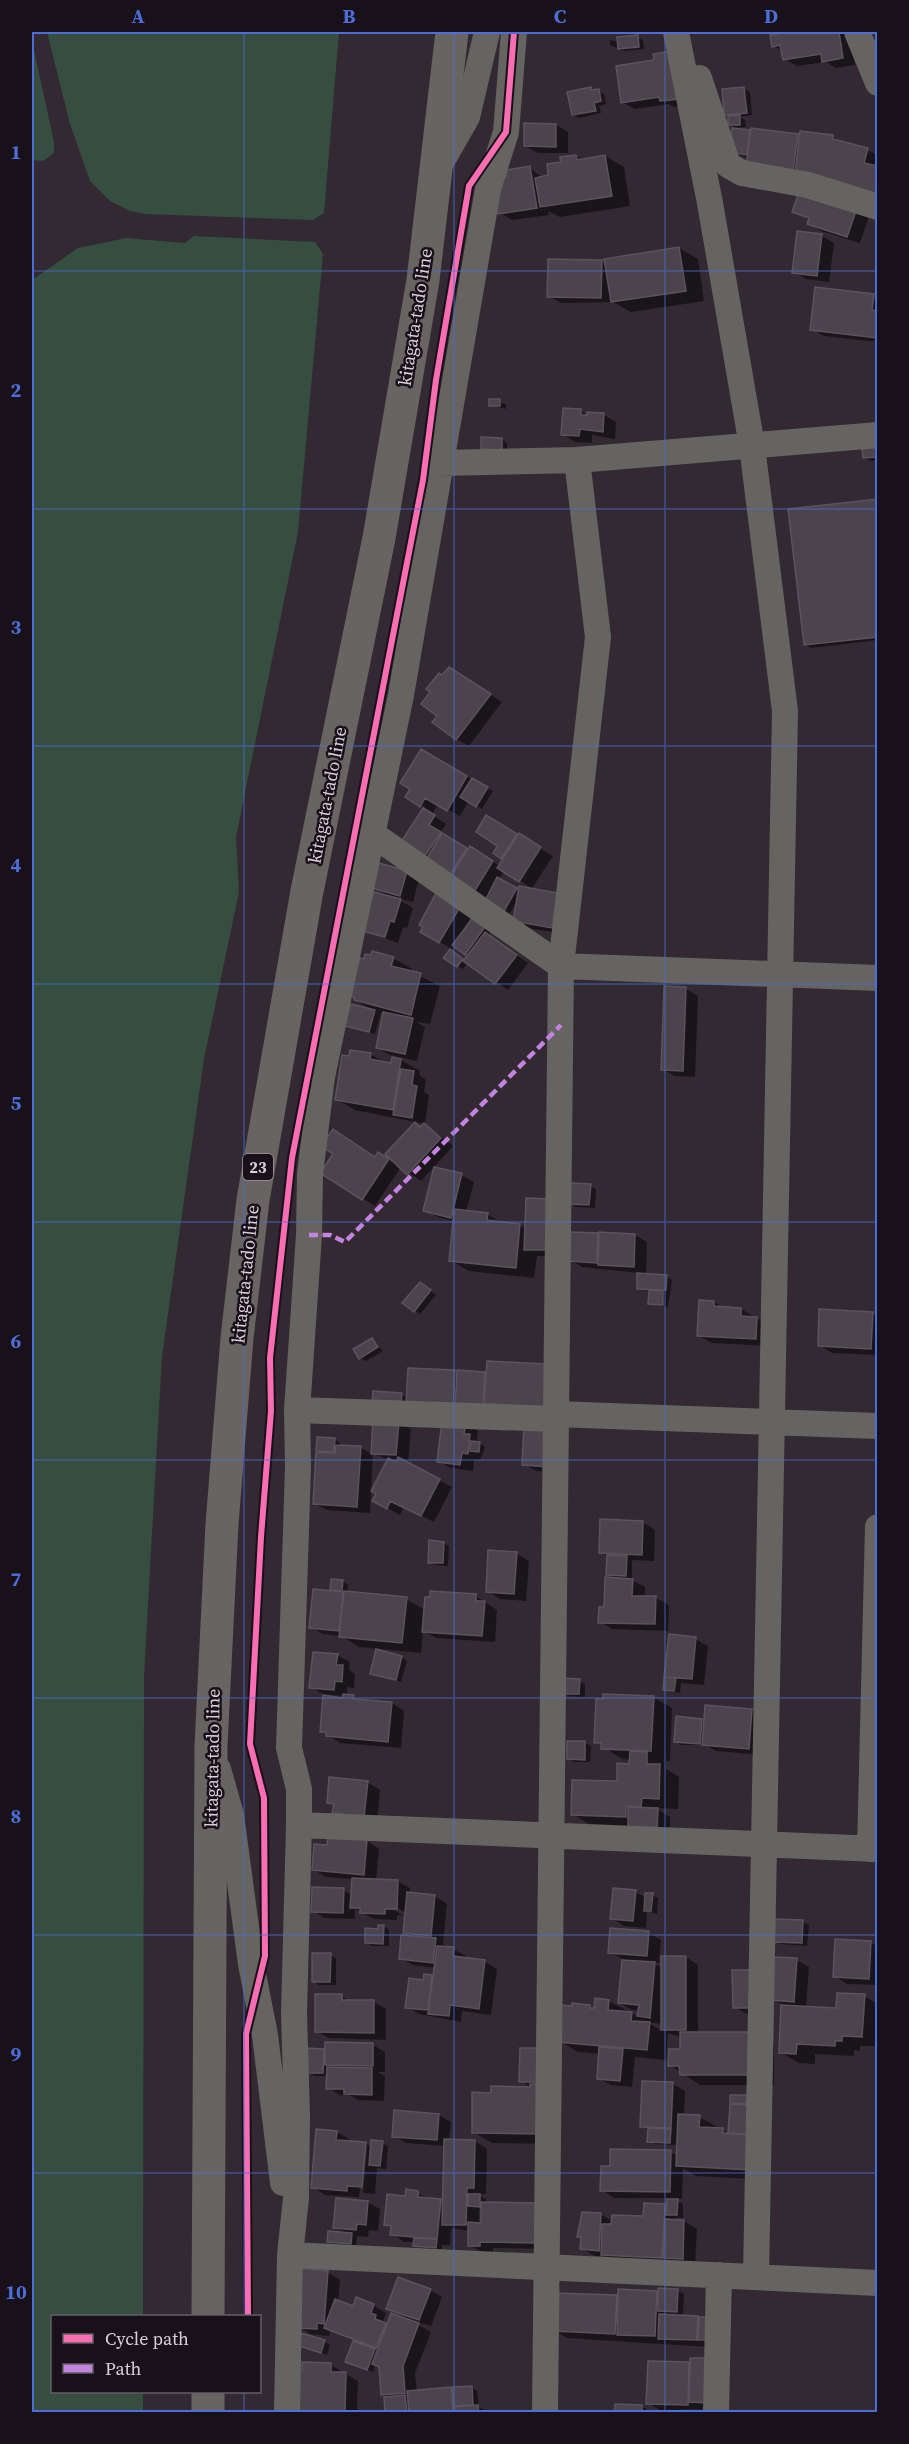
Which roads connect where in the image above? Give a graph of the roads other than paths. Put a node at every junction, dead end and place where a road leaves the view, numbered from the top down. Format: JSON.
{"nodes":[{"id":1,"x":452,"y":32,"type":"edge"},
{"id":2,"x":487,"y":32,"type":"edge"},
{"id":3,"x":514,"y":32,"type":"edge"},
{"id":4,"x":857,"y":32,"type":"edge"},
{"id":5,"x":677,"y":38,"type":"edge"},
{"id":6,"x":878,"y":83,"type":"edge"},
{"id":7,"x":435,"y":174,"type":"junction"},
{"id":8,"x":878,"y":207,"type":"edge"},
{"id":9,"x":878,"y":435,"type":"edge"},
{"id":10,"x":752,"y":446,"type":"junction"},
{"id":11,"x":577,"y":460,"type":"junction"},
{"id":12,"x":440,"y":463,"type":"junction"},
{"id":13,"x":371,"y":833,"type":"junction"},
{"id":14,"x":561,"y":966,"type":"junction"},
{"id":15,"x":780,"y":974,"type":"junction"},
{"id":16,"x":878,"y":978,"type":"edge"},
{"id":17,"x":297,"y":1410,"type":"junction"},
{"id":18,"x":557,"y":1416,"type":"junction"},
{"id":19,"x":774,"y":1422,"type":"junction"},
{"id":20,"x":878,"y":1426,"type":"edge"},
{"id":21,"x":878,"y":1527,"type":"edge"},
{"id":22,"x":211,"y":1746,"type":"junction"},
{"id":23,"x":299,"y":1825,"type":"junction"},
{"id":24,"x":550,"y":1836,"type":"junction"},
{"id":25,"x":766,"y":1844,"type":"junction"},
{"id":26,"x":874,"y":1849,"type":"edge"},
{"id":27,"x":290,"y":2255,"type":"junction"},
{"id":28,"x":545,"y":2267,"type":"junction"},
{"id":29,"x":719,"y":2275,"type":"junction"},
{"id":30,"x":756,"y":2277,"type":"junction"},
{"id":31,"x":878,"y":2283,"type":"edge"},
{"id":32,"x":208,"y":2315,"type":"edge"},
{"id":33,"x":208,"y":2393,"type":"edge"},
{"id":34,"x":208,"y":2412,"type":"edge"},
{"id":35,"x":287,"y":2412,"type":"edge"},
{"id":36,"x":545,"y":2412,"type":"edge"},
{"id":37,"x":716,"y":2412,"type":"edge"}],
"edges":[{"from":1,"to":7,"type":"main road","name":"kitagata-tado line","number":"23"},
{"from":2,"to":7,"type":"street"},
{"from":3,"to":12,"type":"street"},
{"from":4,"to":6,"type":"street"},
{"from":5,"to":8,"type":"street"},
{"from":5,"to":10,"type":"street"},
{"from":7,"to":22,"type":"main road","name":"kitagata-tado line","number":"23"},
{"from":9,"to":10,"type":"street"},
{"from":10,"to":11,"type":"street"},
{"from":10,"to":15,"type":"street"},
{"from":11,"to":12,"type":"street"},
{"from":11,"to":14,"type":"street"},
{"from":12,"to":13,"type":"street"},
{"from":13,"to":14,"type":"street"},
{"from":13,"to":17,"type":"street"},
{"from":14,"to":15,"type":"street"},
{"from":14,"to":18,"type":"street"},
{"from":15,"to":16,"type":"street"},
{"from":15,"to":19,"type":"street"},
{"from":17,"to":18,"type":"street"},
{"from":17,"to":23,"type":"street"},
{"from":18,"to":19,"type":"street"},
{"from":18,"to":24,"type":"street"},
{"from":19,"to":20,"type":"street"},
{"from":19,"to":25,"type":"street"},
{"from":21,"to":26,"type":"street"},
{"from":22,"to":27,"type":"street"},
{"from":22,"to":32,"type":"main road","name":"kitagata-tado line","number":"23"},
{"from":23,"to":24,"type":"street"},
{"from":23,"to":27,"type":"street"},
{"from":24,"to":25,"type":"street"},
{"from":24,"to":28,"type":"street"},
{"from":25,"to":26,"type":"street"},
{"from":25,"to":30,"type":"street"},
{"from":27,"to":28,"type":"street"},
{"from":27,"to":35,"type":"street"},
{"from":28,"to":29,"type":"street"},
{"from":28,"to":36,"type":"street"},
{"from":29,"to":30,"type":"street"},
{"from":29,"to":37,"type":"street"},
{"from":30,"to":31,"type":"street"},
{"from":33,"to":34,"type":"main road"}]}
